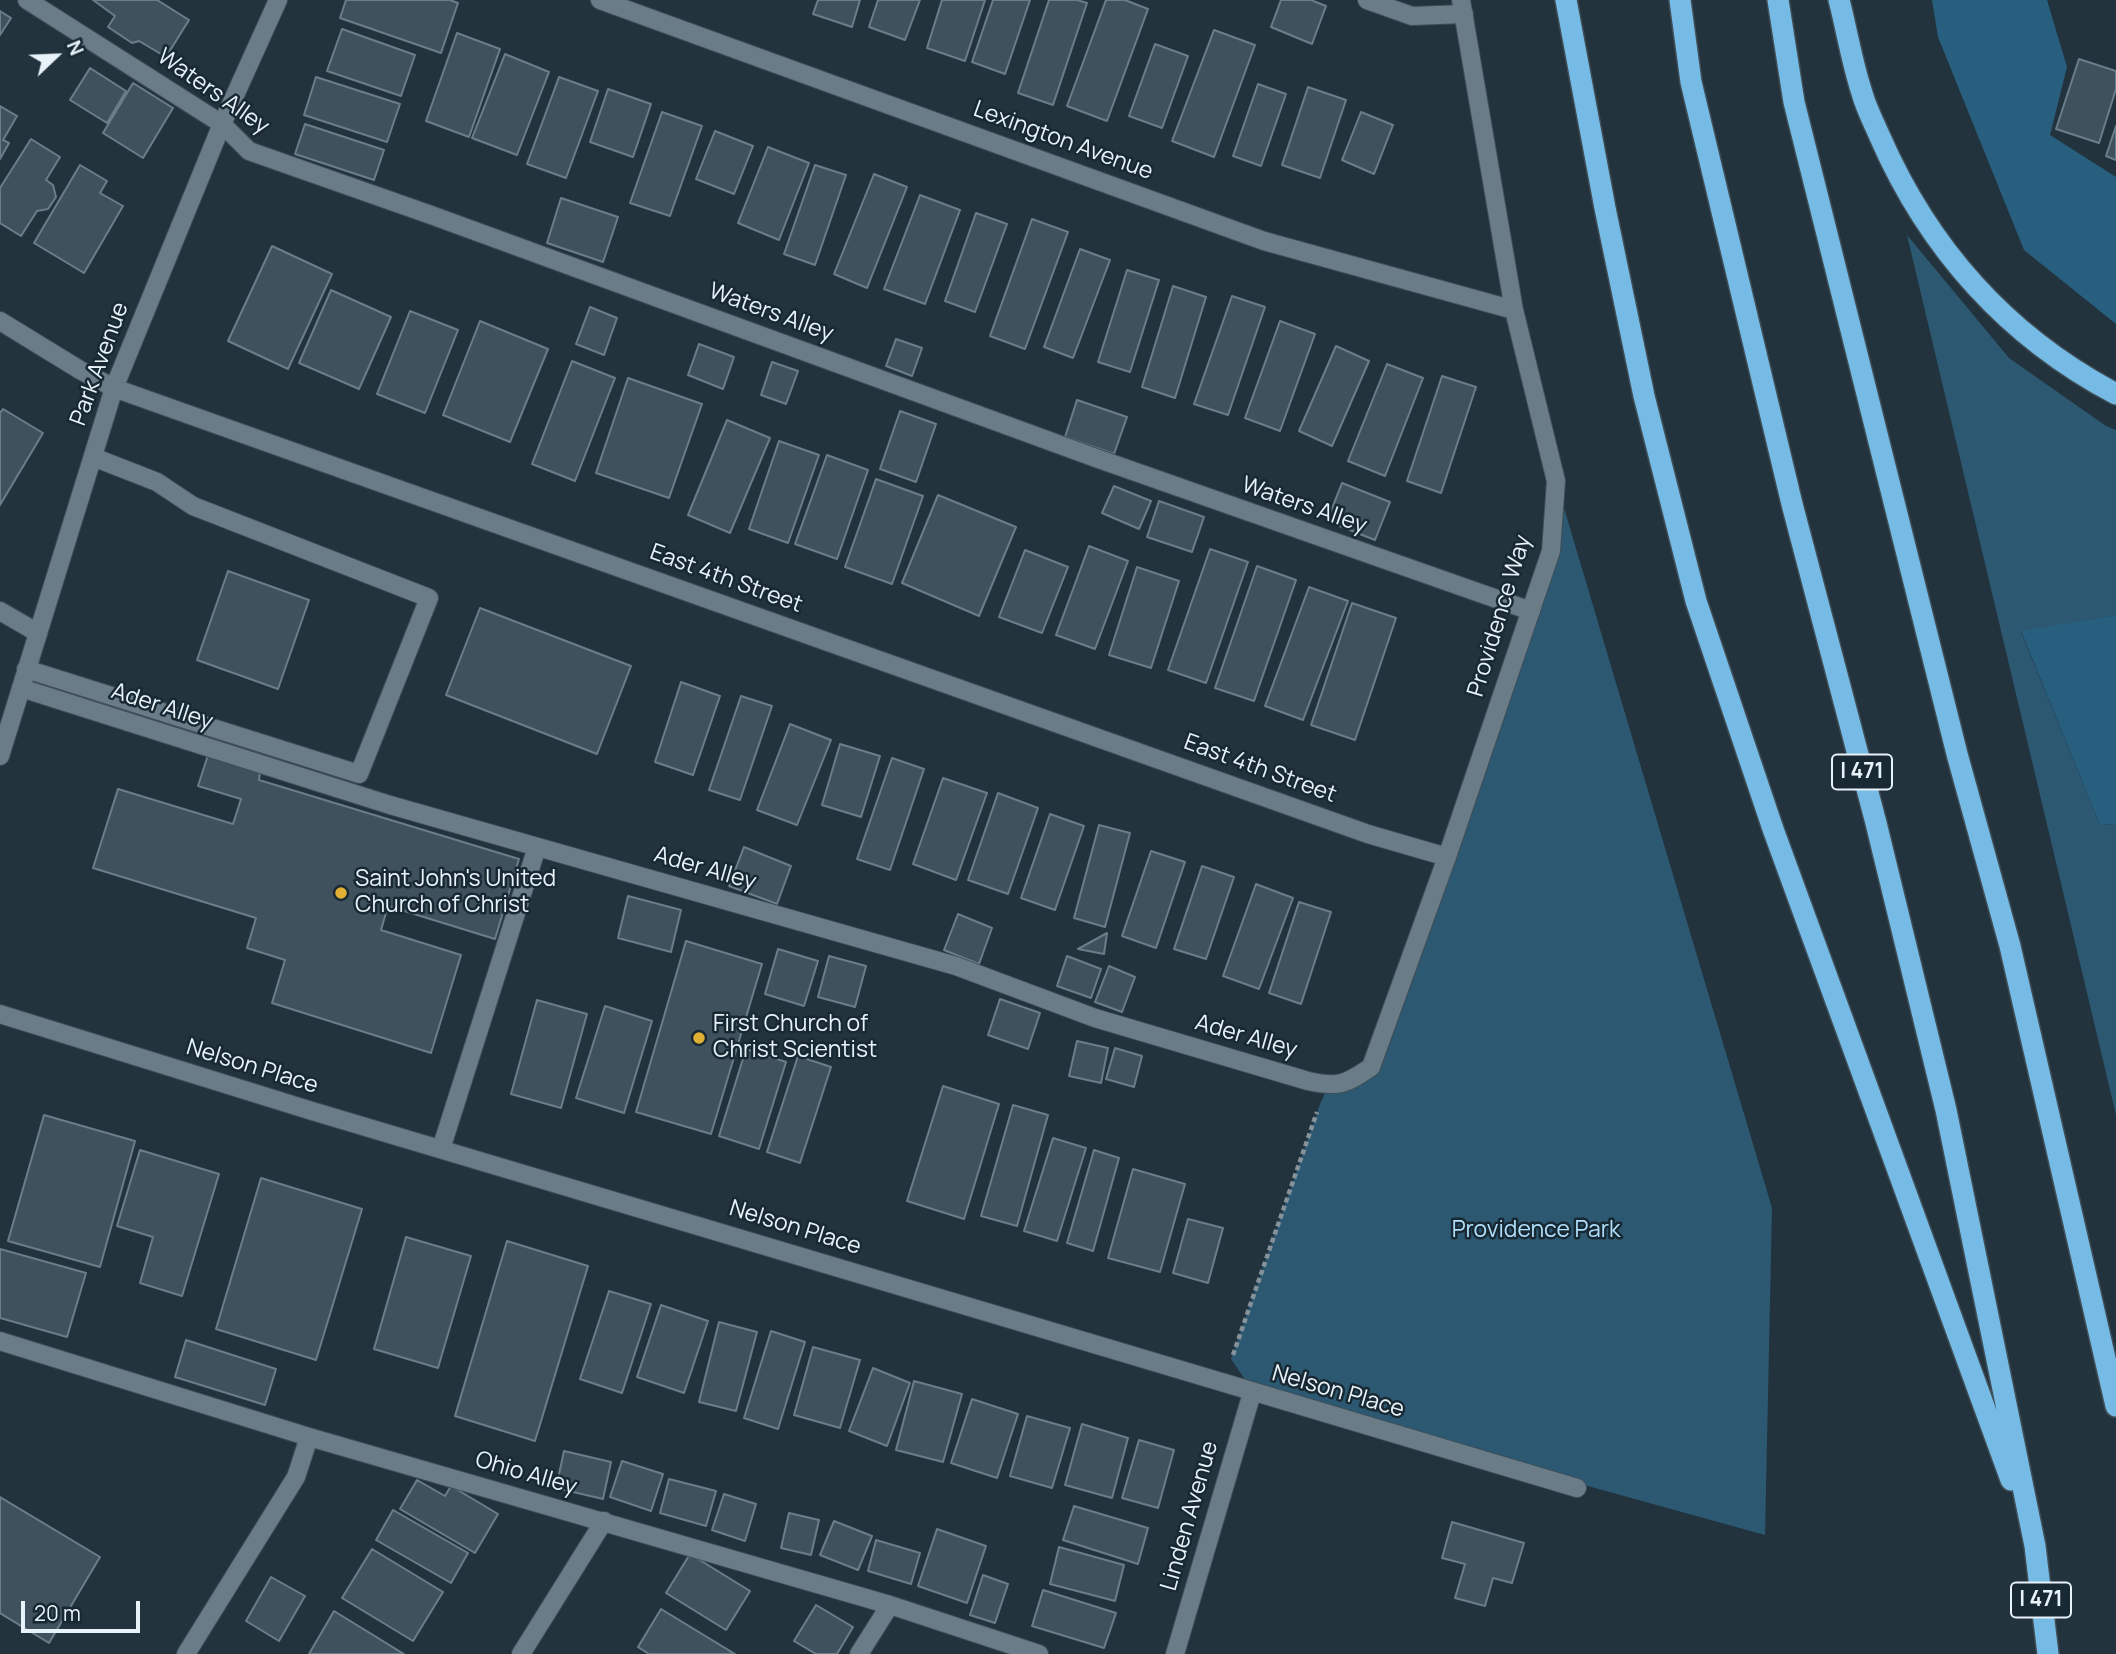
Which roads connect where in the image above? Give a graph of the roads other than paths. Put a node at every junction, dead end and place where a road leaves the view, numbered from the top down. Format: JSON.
{"nodes":[{"id":1,"x":27,"y":0,"type":"edge"},
{"id":2,"x":278,"y":0,"type":"edge"},
{"id":3,"x":600,"y":0,"type":"edge"},
{"id":4,"x":1367,"y":0,"type":"edge"},
{"id":5,"x":1566,"y":0,"type":"edge"},
{"id":6,"x":1680,"y":0,"type":"edge"},
{"id":7,"x":1778,"y":0,"type":"edge"},
{"id":8,"x":1839,"y":0,"type":"edge"},
{"id":9,"x":1463,"y":7,"type":"edge"},
{"id":10,"x":222,"y":124,"type":"junction"},
{"id":11,"x":1514,"y":310,"type":"junction"},
{"id":12,"x":0,"y":321,"type":"edge"},
{"id":13,"x":114,"y":388,"type":"junction"},
{"id":14,"x":2116,"y":394,"type":"edge"},
{"id":15,"x":93,"y":457,"type":"junction"},
{"id":16,"x":0,"y":611,"type":"edge"},
{"id":17,"x":1531,"y":611,"type":"junction"},
{"id":18,"x":38,"y":633,"type":"junction"},
{"id":19,"x":26,"y":669,"type":"junction"},
{"id":20,"x":21,"y":688,"type":"junction"},
{"id":21,"x":0,"y":756,"type":"edge"},
{"id":22,"x":537,"y":847,"type":"junction"},
{"id":23,"x":1447,"y":857,"type":"junction"},
{"id":24,"x":0,"y":1014,"type":"edge"},
{"id":25,"x":1371,"y":1067,"type":"joint"},
{"id":26,"x":441,"y":1149,"type":"junction"},
{"id":27,"x":0,"y":1342,"type":"edge"},
{"id":28,"x":1252,"y":1393,"type":"junction"},
{"id":29,"x":2116,"y":1406,"type":"edge"},
{"id":30,"x":309,"y":1437,"type":"junction"},
{"id":31,"x":1577,"y":1488,"type":"dead end"},
{"id":32,"x":604,"y":1521,"type":"junction"},
{"id":33,"x":2035,"y":1546,"type":"junction"},
{"id":34,"x":890,"y":1605,"type":"junction"},
{"id":35,"x":186,"y":1654,"type":"edge"},
{"id":36,"x":521,"y":1654,"type":"edge"},
{"id":37,"x":859,"y":1654,"type":"edge"},
{"id":38,"x":1039,"y":1654,"type":"edge"},
{"id":39,"x":1175,"y":1654,"type":"edge"},
{"id":40,"x":2048,"y":1654,"type":"edge"}],
"edges":[{"from":1,"to":10,"type":"street","name":"Waters Alley"},
{"from":2,"to":10,"type":"street","name":"Park Avenue"},
{"from":3,"to":11,"type":"street","name":"Lexington Avenue"},
{"from":4,"to":9,"type":"street"},
{"from":5,"to":33,"type":"highway"},
{"from":6,"to":33,"type":"highway","number":"I 471"},
{"from":7,"to":29,"type":"highway"},
{"from":8,"to":14,"type":"highway"},
{"from":9,"to":11,"type":"street","name":"Providence Way"},
{"from":10,"to":13,"type":"street","name":"Park Avenue"},
{"from":10,"to":17,"type":"street","name":"Waters Alley"},
{"from":11,"to":17,"type":"street","name":"Providence Way"},
{"from":12,"to":13,"type":"street","name":"East 4th Street"},
{"from":13,"to":15,"type":"street","name":"Park Avenue"},
{"from":13,"to":23,"type":"street","name":"East 4th Street"},
{"from":15,"to":18,"type":"street","name":"Park Avenue"},
{"from":15,"to":19,"type":"street"},
{"from":16,"to":18,"type":"street"},
{"from":17,"to":23,"type":"street","name":"Providence Way"},
{"from":18,"to":19,"type":"street","name":"Park Avenue"},
{"from":19,"to":20,"type":"street","name":"Park Avenue"},
{"from":20,"to":21,"type":"street","name":"Park Avenue"},
{"from":20,"to":22,"type":"street","name":"Ader Alley"},
{"from":22,"to":25,"type":"street","name":"Ader Alley"},
{"from":22,"to":26,"type":"street"},
{"from":23,"to":25,"type":"street","name":"Providence Way"},
{"from":24,"to":26,"type":"street","name":"Nelson Place"},
{"from":26,"to":28,"type":"street","name":"Nelson Place"},
{"from":27,"to":30,"type":"street","name":"Ohio Alley"},
{"from":28,"to":31,"type":"street","name":"Nelson Place"},
{"from":28,"to":39,"type":"street","name":"Linden Avenue"},
{"from":30,"to":32,"type":"street","name":"Ohio Alley"},
{"from":30,"to":35,"type":"street"},
{"from":32,"to":34,"type":"street","name":"Ohio Alley"},
{"from":32,"to":36,"type":"street"},
{"from":33,"to":40,"type":"highway","number":"I 471"},
{"from":34,"to":37,"type":"street"},
{"from":34,"to":38,"type":"street","name":"Ohio Alley"}]}
